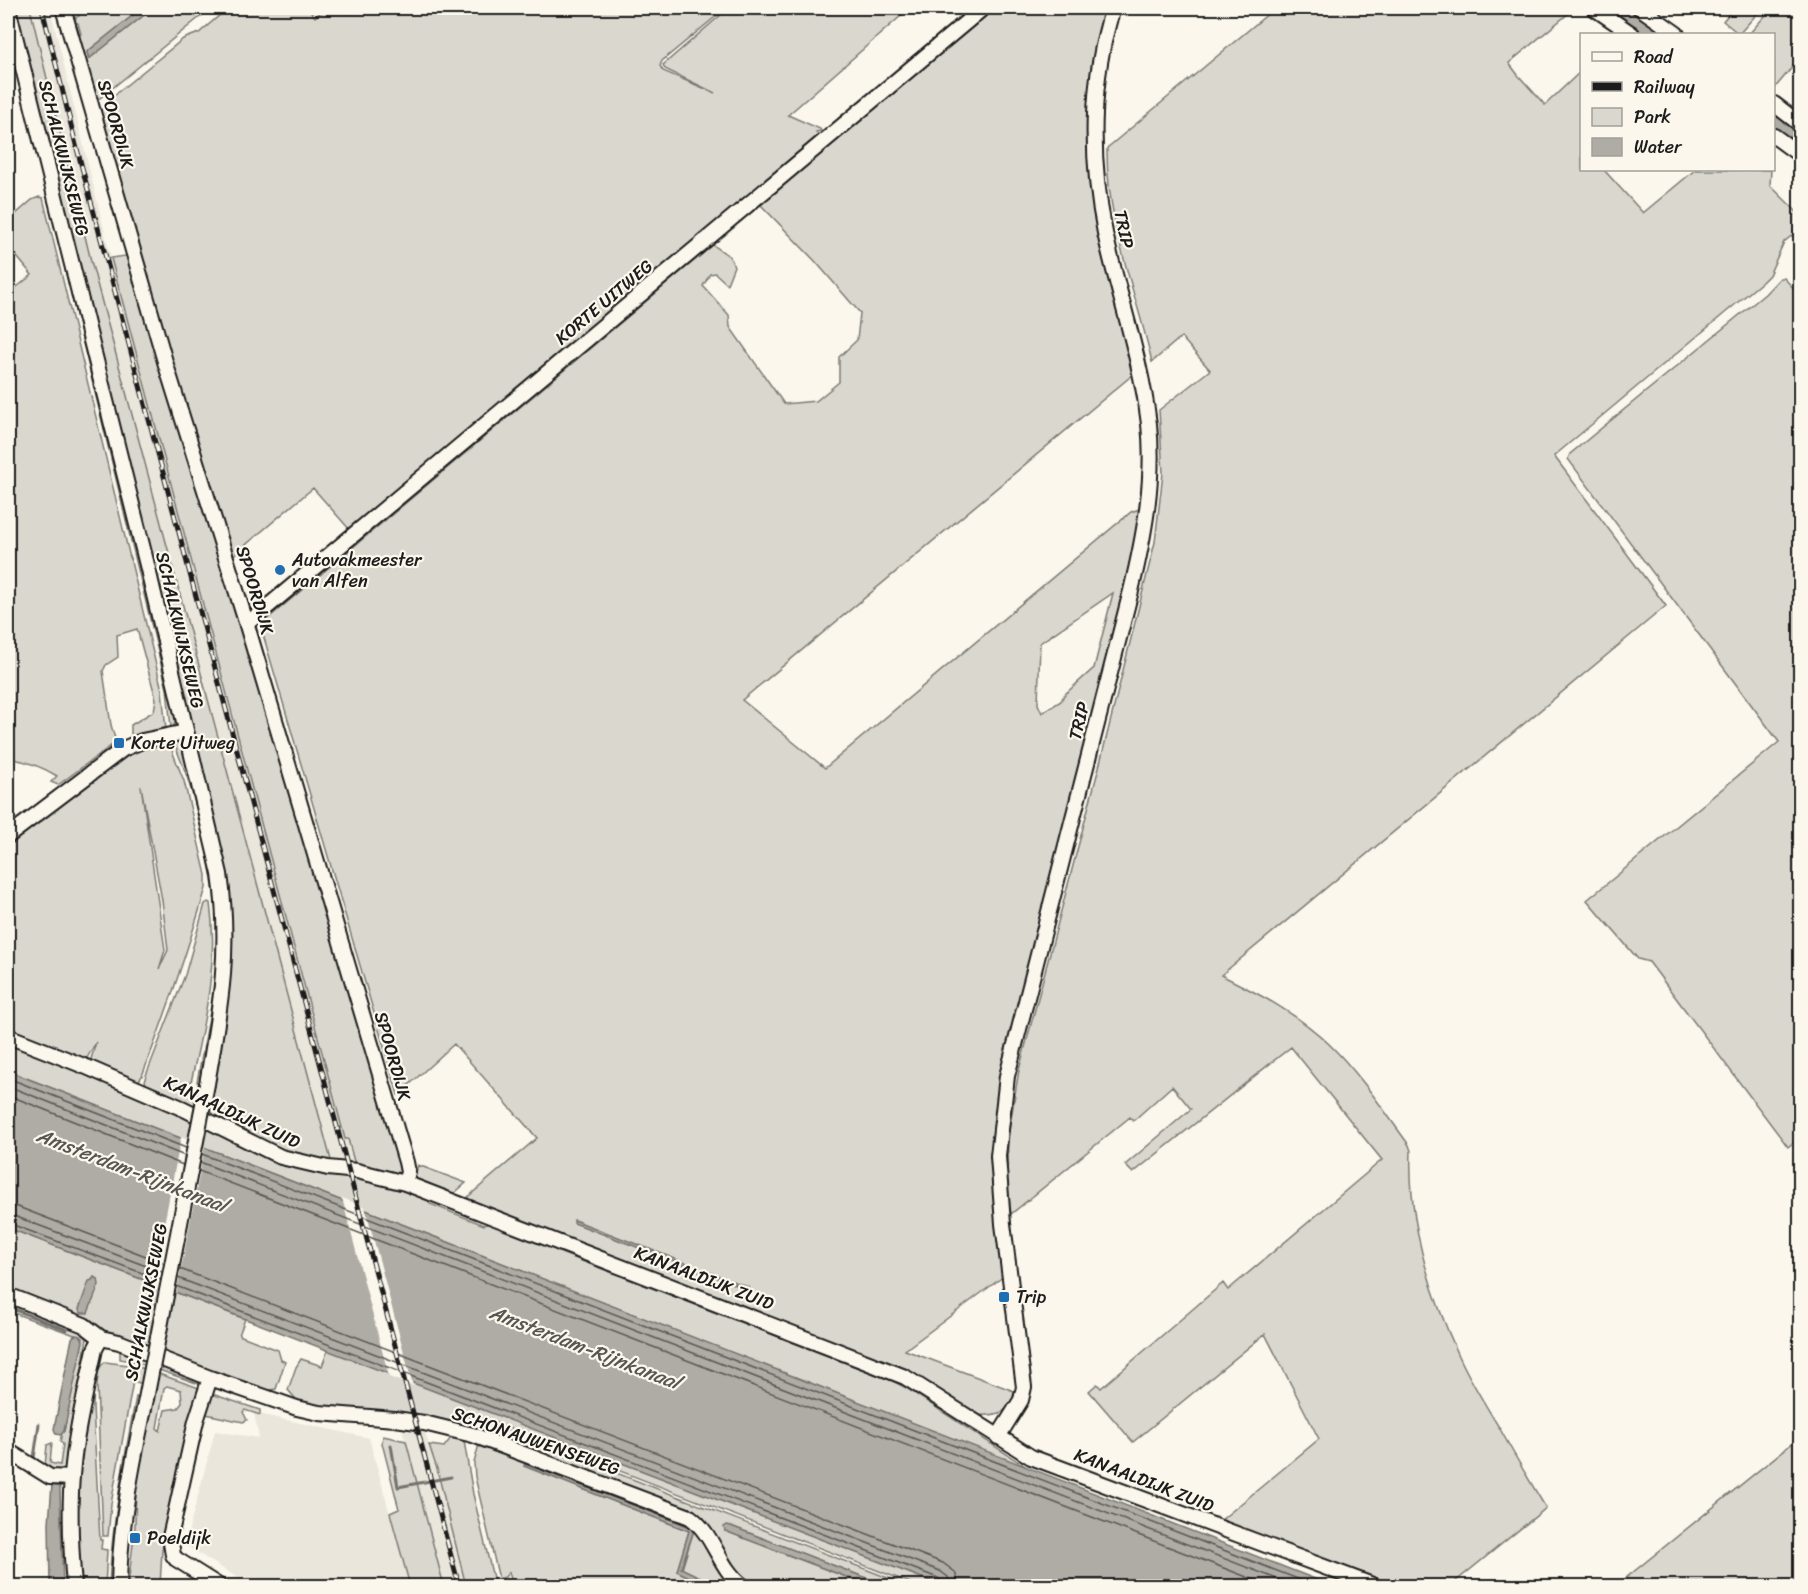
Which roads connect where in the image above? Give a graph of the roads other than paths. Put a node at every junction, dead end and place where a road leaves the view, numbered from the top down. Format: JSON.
{"nodes":[{"id":1,"x":8,"y":8,"type":"edge"},
{"id":2,"x":63,"y":8,"type":"edge"},
{"id":3,"x":983,"y":8,"type":"edge"},
{"id":4,"x":1113,"y":8,"type":"edge"},
{"id":5,"x":1594,"y":8,"type":"edge"},
{"id":6,"x":1640,"y":8,"type":"edge"},
{"id":7,"x":1631,"y":33,"type":"edge"},
{"id":8,"x":1676,"y":33,"type":"edge"},
{"id":9,"x":1775,"y":105,"type":"edge"},
{"id":10,"x":1800,"y":124,"type":"edge"},
{"id":11,"x":1775,"y":137,"type":"edge"},
{"id":12,"x":1800,"y":155,"type":"edge"},
{"id":13,"x":246,"y":622,"type":"junction"},
{"id":14,"x":186,"y":732,"type":"junction"},
{"id":15,"x":8,"y":836,"type":"edge"},
{"id":16,"x":8,"y":1036,"type":"edge"},
{"id":17,"x":405,"y":1183,"type":"junction"},
{"id":18,"x":8,"y":1295,"type":"edge"},
{"id":19,"x":101,"y":1338,"type":"junction"},
{"id":20,"x":210,"y":1378,"type":"junction"},
{"id":21,"x":998,"y":1437,"type":"junction"},
{"id":22,"x":8,"y":1451,"type":"edge"},
{"id":23,"x":71,"y":1478,"type":"junction"},
{"id":24,"x":74,"y":1587,"type":"edge"},
{"id":25,"x":119,"y":1587,"type":"edge"},
{"id":26,"x":219,"y":1587,"type":"edge"},
{"id":27,"x":743,"y":1587,"type":"edge"},
{"id":28,"x":1375,"y":1587,"type":"edge"}],
"edges":[{"from":1,"to":14,"type":"street","name":"SCHALKWIJKSEWEG"},
{"from":2,"to":13,"type":"street","name":"SPOORDIJK"},
{"from":3,"to":13,"type":"street","name":"KORTE UITWEG"},
{"from":4,"to":21,"type":"street","name":"TRIP"},
{"from":5,"to":7,"type":"street"},
{"from":6,"to":8,"type":"street"},
{"from":9,"to":10,"type":"street"},
{"from":11,"to":12,"type":"street"},
{"from":13,"to":17,"type":"street","name":"SPOORDIJK"},
{"from":14,"to":15,"type":"street"},
{"from":14,"to":25,"type":"street","name":"SCHALKWIJKSEWEG","bridge":true},
{"from":16,"to":17,"type":"street","name":"KANAALDIJK ZUID"},
{"from":17,"to":21,"type":"street","name":"KANAALDIJK ZUID"},
{"from":18,"to":19,"type":"street","name":"SCHONAUWENSEWEG"},
{"from":19,"to":20,"type":"street","name":"SCHONAUWENSEWEG"},
{"from":19,"to":23,"type":"street"},
{"from":20,"to":26,"type":"street"},
{"from":20,"to":27,"type":"street","name":"SCHONAUWENSEWEG"},
{"from":21,"to":28,"type":"street","name":"KANAALDIJK ZUID"},
{"from":22,"to":23,"type":"street"},
{"from":23,"to":24,"type":"street"}]}
